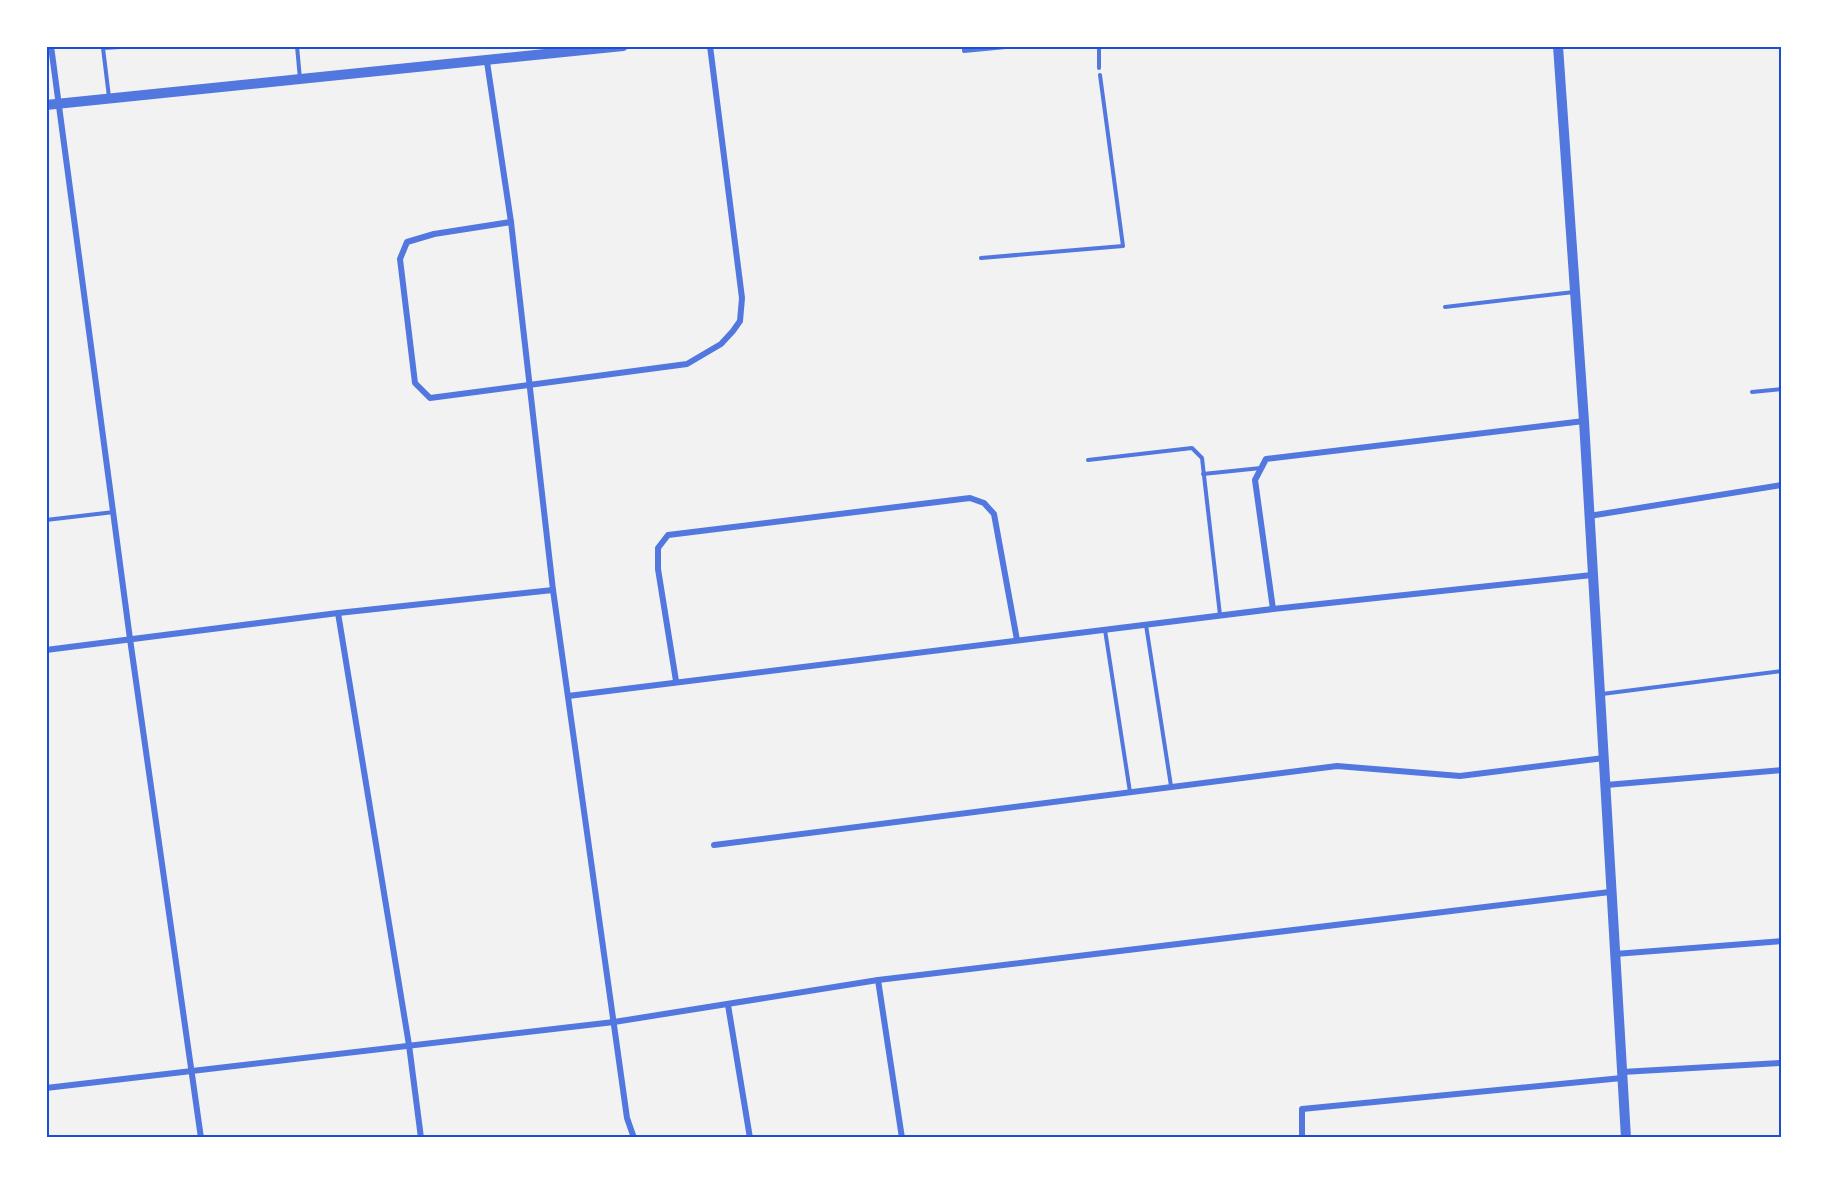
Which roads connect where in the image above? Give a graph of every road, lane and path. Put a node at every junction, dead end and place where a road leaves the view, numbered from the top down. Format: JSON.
{"nodes":[{"id":1,"x":51,"y":46,"type":"edge"},
{"id":2,"x":137,"y":46,"type":"edge"},
{"id":3,"x":297,"y":46,"type":"edge"},
{"id":4,"x":623,"y":46,"type":"edge"},
{"id":5,"x":710,"y":46,"type":"edge"},
{"id":6,"x":964,"y":46,"type":"edge"},
{"id":7,"x":1016,"y":46,"type":"edge"},
{"id":8,"x":1099,"y":46,"type":"edge"},
{"id":9,"x":1558,"y":46,"type":"edge"},
{"id":10,"x":551,"y":51,"type":"edge"},
{"id":11,"x":487,"y":62,"type":"junction"},
{"id":12,"x":1100,"y":68,"type":"dead end"},
{"id":13,"x":1100,"y":75,"type":"dead end"},
{"id":14,"x":300,"y":80,"type":"junction"},
{"id":15,"x":110,"y":99,"type":"junction"},
{"id":16,"x":60,"y":104,"type":"junction"},
{"id":17,"x":46,"y":105,"type":"edge"},
{"id":18,"x":511,"y":222,"type":"junction"},
{"id":19,"x":981,"y":258,"type":"dead end"},
{"id":20,"x":1575,"y":292,"type":"junction"},
{"id":21,"x":1445,"y":307,"type":"dead end"},
{"id":22,"x":531,"y":386,"type":"junction"},
{"id":23,"x":1782,"y":389,"type":"edge"},
{"id":24,"x":1752,"y":392,"type":"dead end"},
{"id":25,"x":1584,"y":421,"type":"junction"},
{"id":26,"x":1088,"y":460,"type":"dead end"},
{"id":27,"x":1262,"y":468,"type":"junction"},
{"id":28,"x":1203,"y":474,"type":"junction"},
{"id":29,"x":1782,"y":485,"type":"edge"},
{"id":30,"x":114,"y":512,"type":"junction"},
{"id":31,"x":1589,"y":516,"type":"junction"},
{"id":32,"x":46,"y":520,"type":"edge"},
{"id":33,"x":1592,"y":575,"type":"junction"},
{"id":34,"x":553,"y":590,"type":"junction"},
{"id":35,"x":1273,"y":609,"type":"junction"},
{"id":36,"x":338,"y":613,"type":"junction"},
{"id":37,"x":1220,"y":615,"type":"junction"},
{"id":38,"x":1146,"y":624,"type":"junction"},
{"id":39,"x":1105,"y":629,"type":"junction"},
{"id":40,"x":130,"y":639,"type":"junction"},
{"id":41,"x":1017,"y":640,"type":"junction"},
{"id":42,"x":46,"y":650,"type":"edge"},
{"id":43,"x":1782,"y":671,"type":"edge"},
{"id":44,"x":676,"y":681,"type":"junction"},
{"id":45,"x":1598,"y":694,"type":"junction"},
{"id":46,"x":568,"y":696,"type":"junction"},
{"id":47,"x":1604,"y":758,"type":"junction"},
{"id":48,"x":1782,"y":770,"type":"edge"},
{"id":49,"x":1606,"y":785,"type":"junction"},
{"id":50,"x":1171,"y":787,"type":"junction"},
{"id":51,"x":1131,"y":792,"type":"junction"},
{"id":52,"x":714,"y":845,"type":"dead end"},
{"id":53,"x":1610,"y":892,"type":"junction"},
{"id":54,"x":1782,"y":941,"type":"edge"},
{"id":55,"x":1615,"y":954,"type":"junction"},
{"id":56,"x":878,"y":980,"type":"junction"},
{"id":57,"x":728,"y":1005,"type":"junction"},
{"id":58,"x":614,"y":1022,"type":"junction"},
{"id":59,"x":409,"y":1045,"type":"junction"},
{"id":60,"x":1782,"y":1063,"type":"edge"},
{"id":61,"x":191,"y":1069,"type":"junction"},
{"id":62,"x":1622,"y":1075,"type":"junction"},
{"id":63,"x":46,"y":1088,"type":"edge"},
{"id":64,"x":201,"y":1137,"type":"edge"},
{"id":65,"x":421,"y":1137,"type":"edge"},
{"id":66,"x":633,"y":1137,"type":"edge"},
{"id":67,"x":750,"y":1137,"type":"edge"},
{"id":68,"x":902,"y":1137,"type":"edge"},
{"id":69,"x":1302,"y":1137,"type":"edge"},
{"id":70,"x":1626,"y":1137,"type":"edge"}],
"edges":[{"from":1,"to":16,"type":"street"},
{"from":2,"to":15,"type":"lane"},
{"from":3,"to":14,"type":"lane"},
{"from":4,"to":10,"type":"street"},
{"from":5,"to":22,"type":"street"},
{"from":6,"to":7,"type":"lane"},
{"from":8,"to":12,"type":"lane"},
{"from":9,"to":20,"type":"street"},
{"from":10,"to":11,"type":"street"},
{"from":11,"to":14,"type":"street"},
{"from":11,"to":18,"type":"street"},
{"from":13,"to":19,"type":"lane"},
{"from":14,"to":15,"type":"street"},
{"from":15,"to":16,"type":"street"},
{"from":16,"to":17,"type":"street"},
{"from":16,"to":30,"type":"street"},
{"from":18,"to":22,"type":"street"},
{"from":18,"to":22,"type":"street"},
{"from":20,"to":21,"type":"lane"},
{"from":20,"to":25,"type":"street"},
{"from":22,"to":34,"type":"street"},
{"from":23,"to":24,"type":"lane"},
{"from":25,"to":27,"type":"street"},
{"from":25,"to":31,"type":"street"},
{"from":26,"to":28,"type":"lane"},
{"from":27,"to":28,"type":"lane"},
{"from":27,"to":35,"type":"street"},
{"from":28,"to":37,"type":"lane"},
{"from":29,"to":31,"type":"street"},
{"from":30,"to":32,"type":"lane"},
{"from":30,"to":40,"type":"street"},
{"from":31,"to":33,"type":"street"},
{"from":33,"to":35,"type":"street"},
{"from":33,"to":45,"type":"street"},
{"from":34,"to":36,"type":"street"},
{"from":34,"to":46,"type":"street"},
{"from":35,"to":37,"type":"street"},
{"from":36,"to":40,"type":"street"},
{"from":36,"to":59,"type":"street"},
{"from":37,"to":38,"type":"street"},
{"from":38,"to":39,"type":"street"},
{"from":38,"to":50,"type":"lane"},
{"from":39,"to":41,"type":"street"},
{"from":39,"to":51,"type":"lane"},
{"from":40,"to":42,"type":"street"},
{"from":40,"to":61,"type":"street"},
{"from":41,"to":44,"type":"street"},
{"from":41,"to":44,"type":"street"},
{"from":43,"to":45,"type":"lane"},
{"from":44,"to":46,"type":"street"},
{"from":45,"to":47,"type":"street"},
{"from":46,"to":58,"type":"street"},
{"from":47,"to":49,"type":"street"},
{"from":47,"to":50,"type":"street"},
{"from":48,"to":49,"type":"street"},
{"from":49,"to":53,"type":"street"},
{"from":50,"to":51,"type":"street"},
{"from":51,"to":52,"type":"street"},
{"from":53,"to":55,"type":"street"},
{"from":53,"to":56,"type":"street"},
{"from":54,"to":55,"type":"street"},
{"from":55,"to":62,"type":"street"},
{"from":56,"to":57,"type":"street"},
{"from":56,"to":68,"type":"street"},
{"from":57,"to":58,"type":"street"},
{"from":57,"to":67,"type":"street"},
{"from":58,"to":59,"type":"street"},
{"from":58,"to":66,"type":"street"},
{"from":59,"to":61,"type":"street"},
{"from":59,"to":65,"type":"street"},
{"from":60,"to":62,"type":"street"},
{"from":61,"to":63,"type":"street"},
{"from":61,"to":64,"type":"street"},
{"from":62,"to":69,"type":"street"},
{"from":62,"to":70,"type":"street"}]}
